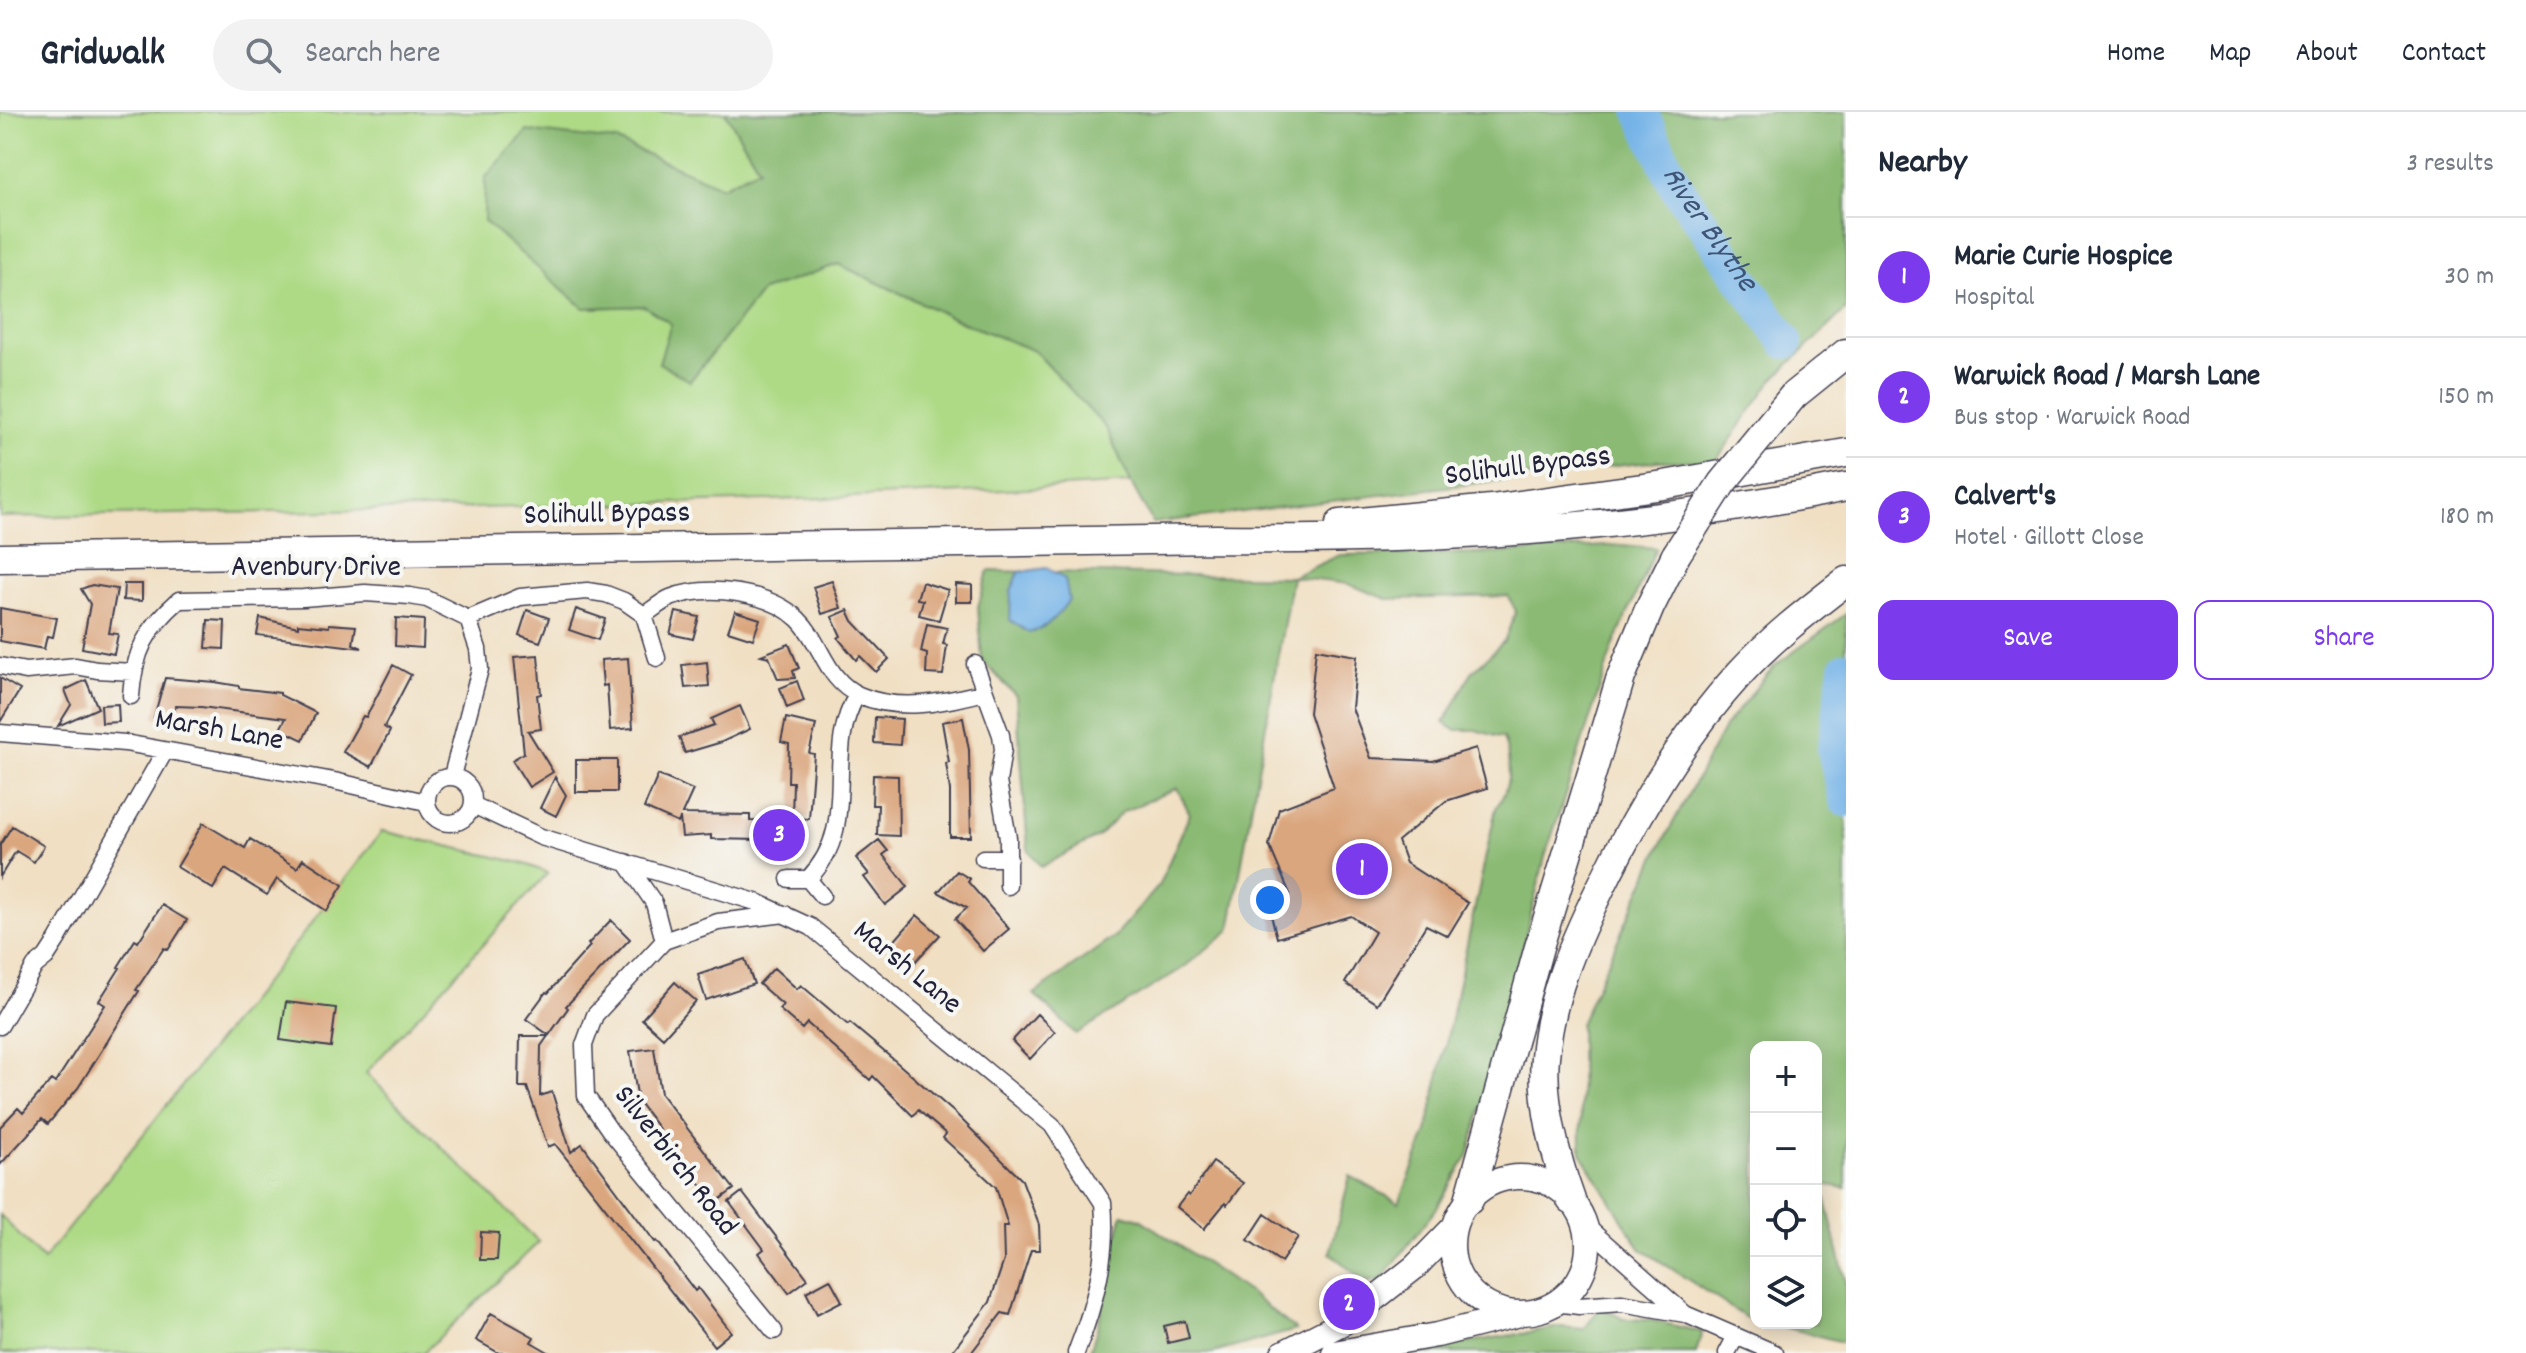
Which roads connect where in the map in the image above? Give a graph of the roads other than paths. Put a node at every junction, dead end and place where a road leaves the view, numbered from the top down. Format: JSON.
{"nodes":[{"id":1,"x":1846,"y":353,"type":"edge"},
{"id":2,"x":1846,"y":453,"type":"edge"},
{"id":3,"x":1846,"y":487,"type":"edge"},
{"id":4,"x":1216,"y":539,"type":"junction"},
{"id":5,"x":0,"y":558,"type":"edge"},
{"id":6,"x":1846,"y":581,"type":"edge"},
{"id":7,"x":644,"y":615,"type":"junction"},
{"id":8,"x":468,"y":619,"type":"junction"},
{"id":9,"x":657,"y":658,"type":"dead end"},
{"id":10,"x":975,"y":664,"type":"dead end"},
{"id":11,"x":0,"y":666,"type":"edge"},
{"id":12,"x":133,"y":672,"type":"junction"},
{"id":13,"x":985,"y":692,"type":"junction"},
{"id":14,"x":857,"y":695,"type":"junction"},
{"id":15,"x":131,"y":696,"type":"dead end"},
{"id":16,"x":0,"y":733,"type":"edge"},
{"id":17,"x":165,"y":751,"type":"junction"},
{"id":18,"x":452,"y":776,"type":"junction"},
{"id":19,"x":426,"y":802,"type":"junction"},
{"id":20,"x":473,"y":805,"type":"junction"},
{"id":21,"x":983,"y":858,"type":"dead end"},
{"id":22,"x":1009,"y":858,"type":"junction"},
{"id":23,"x":626,"y":862,"type":"junction"},
{"id":24,"x":789,"y":879,"type":"dead end"},
{"id":25,"x":808,"y":879,"type":"junction"},
{"id":26,"x":1008,"y":886,"type":"dead end"},
{"id":27,"x":822,"y":896,"type":"dead end"},
{"id":28,"x":785,"y":914,"type":"junction"},
{"id":29,"x":664,"y":941,"type":"junction"},
{"id":30,"x":0,"y":1026,"type":"edge"},
{"id":31,"x":1469,"y":1200,"type":"junction"},
{"id":32,"x":1571,"y":1200,"type":"junction"},
{"id":33,"x":1585,"y":1225,"type":"junction"},
{"id":34,"x":1454,"y":1227,"type":"junction"},
{"id":35,"x":1555,"y":1303,"type":"junction"},
{"id":36,"x":1522,"y":1313,"type":"junction"},
{"id":37,"x":1685,"y":1314,"type":"junction"},
{"id":38,"x":774,"y":1331,"type":"dead end"},
{"id":39,"x":1731,"y":1346,"type":"edge"},
{"id":40,"x":1076,"y":1353,"type":"edge"},
{"id":41,"x":1283,"y":1353,"type":"edge"},
{"id":42,"x":1334,"y":1353,"type":"edge"},
{"id":43,"x":1775,"y":1353,"type":"edge"}],
"edges":[{"from":1,"to":31,"type":"highway","bridge":true},
{"from":2,"to":4,"type":"highway","name":"Solihull Bypass"},
{"from":3,"to":4,"type":"highway","name":"Solihull Bypass"},
{"from":4,"to":5,"type":"highway","name":"Solihull Bypass"},
{"from":6,"to":32,"type":"highway"},
{"from":7,"to":8,"type":"street"},
{"from":7,"to":9,"type":"street"},
{"from":7,"to":14,"type":"street"},
{"from":8,"to":12,"type":"street","name":"Avenbury Drive"},
{"from":8,"to":18,"type":"street"},
{"from":10,"to":13,"type":"street"},
{"from":11,"to":12,"type":"street"},
{"from":12,"to":15,"type":"street","name":"Avenbury Drive"},
{"from":13,"to":14,"type":"street"},
{"from":13,"to":22,"type":"street"},
{"from":14,"to":25,"type":"street"},
{"from":16,"to":17,"type":"street","name":"Marsh Lane"},
{"from":17,"to":19,"type":"street","name":"Marsh Lane"},
{"from":17,"to":30,"type":"street"},
{"from":18,"to":19,"type":"street"},
{"from":18,"to":20,"type":"street"},
{"from":19,"to":20,"type":"street"},
{"from":20,"to":23,"type":"street","name":"Marsh Lane"},
{"from":21,"to":22,"type":"street"},
{"from":22,"to":26,"type":"street"},
{"from":23,"to":28,"type":"street","name":"Marsh Lane"},
{"from":23,"to":29,"type":"street"},
{"from":24,"to":25,"type":"street"},
{"from":25,"to":27,"type":"street"},
{"from":28,"to":29,"type":"street","name":"Silverbirch Road"},
{"from":28,"to":40,"type":"street","name":"Marsh Lane"},
{"from":29,"to":38,"type":"street","name":"Silverbirch Road"},
{"from":31,"to":32,"type":"main road"},
{"from":31,"to":34,"type":"main road"},
{"from":32,"to":33,"type":"main road"},
{"from":33,"to":35,"type":"main road"},
{"from":33,"to":37,"type":"street"},
{"from":34,"to":36,"type":"main road"},
{"from":34,"to":41,"type":"main road"},
{"from":35,"to":36,"type":"main road"},
{"from":35,"to":37,"type":"street"},
{"from":36,"to":42,"type":"main road"},
{"from":37,"to":39,"type":"street"},
{"from":39,"to":43,"type":"street"}]}
